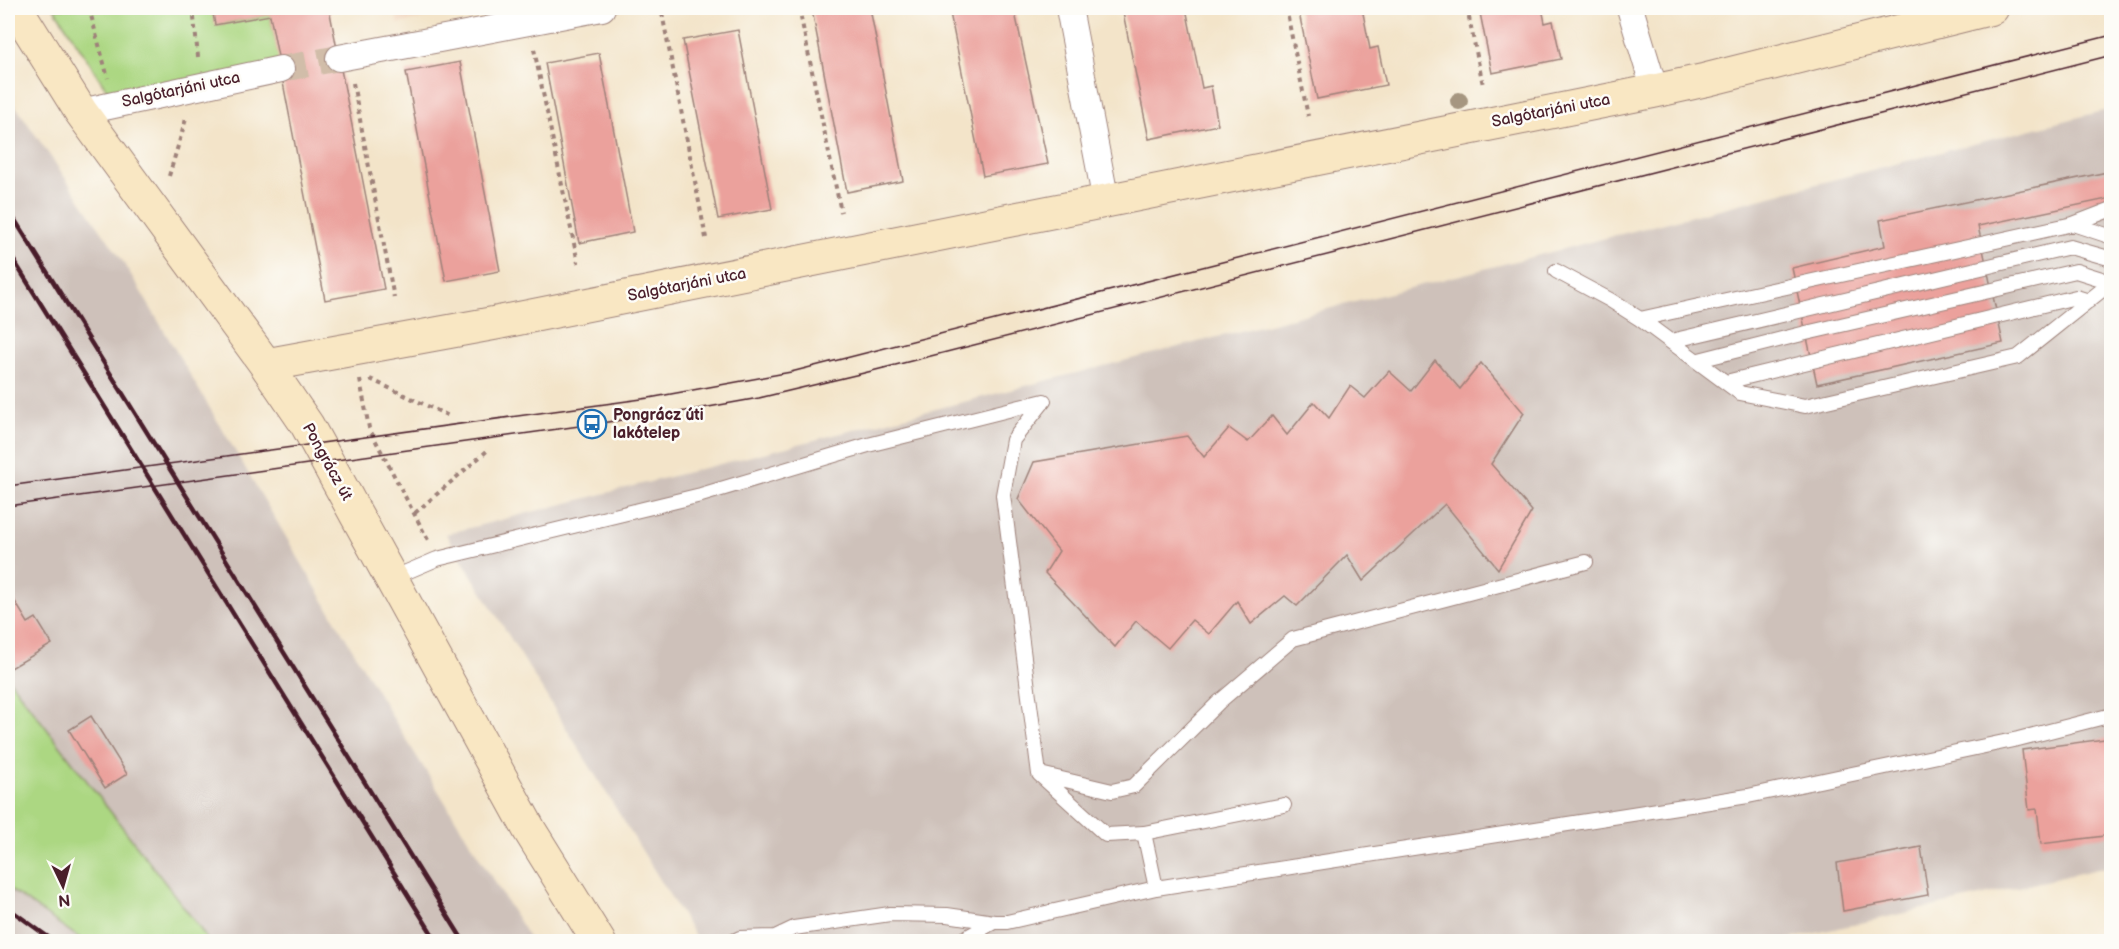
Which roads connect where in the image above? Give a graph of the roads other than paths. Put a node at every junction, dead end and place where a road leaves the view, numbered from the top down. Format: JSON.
{"nodes":[{"id":1,"x":16,"y":8,"type":"edge"},
{"id":2,"x":602,"y":8,"type":"edge"},
{"id":3,"x":1069,"y":8,"type":"edge"},
{"id":4,"x":1630,"y":8,"type":"edge"},
{"id":5,"x":1992,"y":8,"type":"edge"},
{"id":6,"x":346,"y":64,"type":"tunnel mouth"},
{"id":7,"x":280,"y":69,"type":"tunnel mouth"},
{"id":8,"x":1655,"y":91,"type":"junction"},
{"id":9,"x":81,"y":112,"type":"junction"},
{"id":10,"x":1107,"y":202,"type":"junction"},
{"id":11,"x":2112,"y":209,"type":"edge"},
{"id":12,"x":2073,"y":224,"type":"junction"},
{"id":13,"x":2112,"y":237,"type":"edge"},
{"id":14,"x":2112,"y":259,"type":"edge"},
{"id":15,"x":1556,"y":271,"type":"dead end"},
{"id":16,"x":2111,"y":282,"type":"edge"},
{"id":17,"x":2089,"y":301,"type":"junction"},
{"id":18,"x":1640,"y":319,"type":"junction"},
{"id":19,"x":1671,"y":341,"type":"junction"},
{"id":20,"x":1698,"y":360,"type":"junction"},
{"id":21,"x":266,"y":365,"type":"junction"},
{"id":22,"x":1726,"y":382,"type":"junction"},
{"id":23,"x":1586,"y":562,"type":"dead end"},
{"id":24,"x":390,"y":579,"type":"junction"},
{"id":25,"x":2112,"y":715,"type":"edge"},
{"id":26,"x":1039,"y":774,"type":"junction"},
{"id":27,"x":1284,"y":806,"type":"dead end"},
{"id":28,"x":1144,"y":833,"type":"junction"},
{"id":29,"x":1156,"y":888,"type":"junction"},
{"id":30,"x":994,"y":922,"type":"junction"},
{"id":31,"x":774,"y":939,"type":"edge"},
{"id":32,"x":599,"y":942,"type":"edge"},
{"id":33,"x":732,"y":942,"type":"edge"},
{"id":34,"x":958,"y":942,"type":"edge"}],
"edges":[{"from":1,"to":9,"type":"street","name":"Pongrácz út"},
{"from":2,"to":6,"type":"street"},
{"from":3,"to":10,"type":"street"},
{"from":4,"to":8,"type":"street"},
{"from":5,"to":8,"type":"street","name":"Salgótarjáni utca"},
{"from":7,"to":9,"type":"street","name":"Salgótarjáni utca"},
{"from":8,"to":10,"type":"street","name":"Salgótarjáni utca"},
{"from":9,"to":21,"type":"street","name":"Pongrácz út"},
{"from":10,"to":21,"type":"street","name":"Salgótarjáni utca"},
{"from":11,"to":12,"type":"lane"},
{"from":12,"to":13,"type":"lane"},
{"from":12,"to":18,"type":"lane"},
{"from":14,"to":19,"type":"lane"},
{"from":15,"to":18,"type":"lane"},
{"from":16,"to":17,"type":"lane"},
{"from":16,"to":20,"type":"lane"},
{"from":17,"to":22,"type":"lane"},
{"from":17,"to":22,"type":"lane"},
{"from":18,"to":19,"type":"lane"},
{"from":19,"to":20,"type":"lane"},
{"from":20,"to":22,"type":"lane"},
{"from":21,"to":24,"type":"street","name":"Pongrácz út"},
{"from":23,"to":26,"type":"lane"},
{"from":24,"to":26,"type":"lane"},
{"from":24,"to":32,"type":"street","name":"Pongrácz út"},
{"from":25,"to":29,"type":"lane"},
{"from":26,"to":28,"type":"lane"},
{"from":27,"to":28,"type":"lane"},
{"from":28,"to":29,"type":"lane"},
{"from":29,"to":30,"type":"lane"},
{"from":30,"to":31,"type":"lane"},
{"from":30,"to":34,"type":"lane"},
{"from":31,"to":33,"type":"lane"}]}
